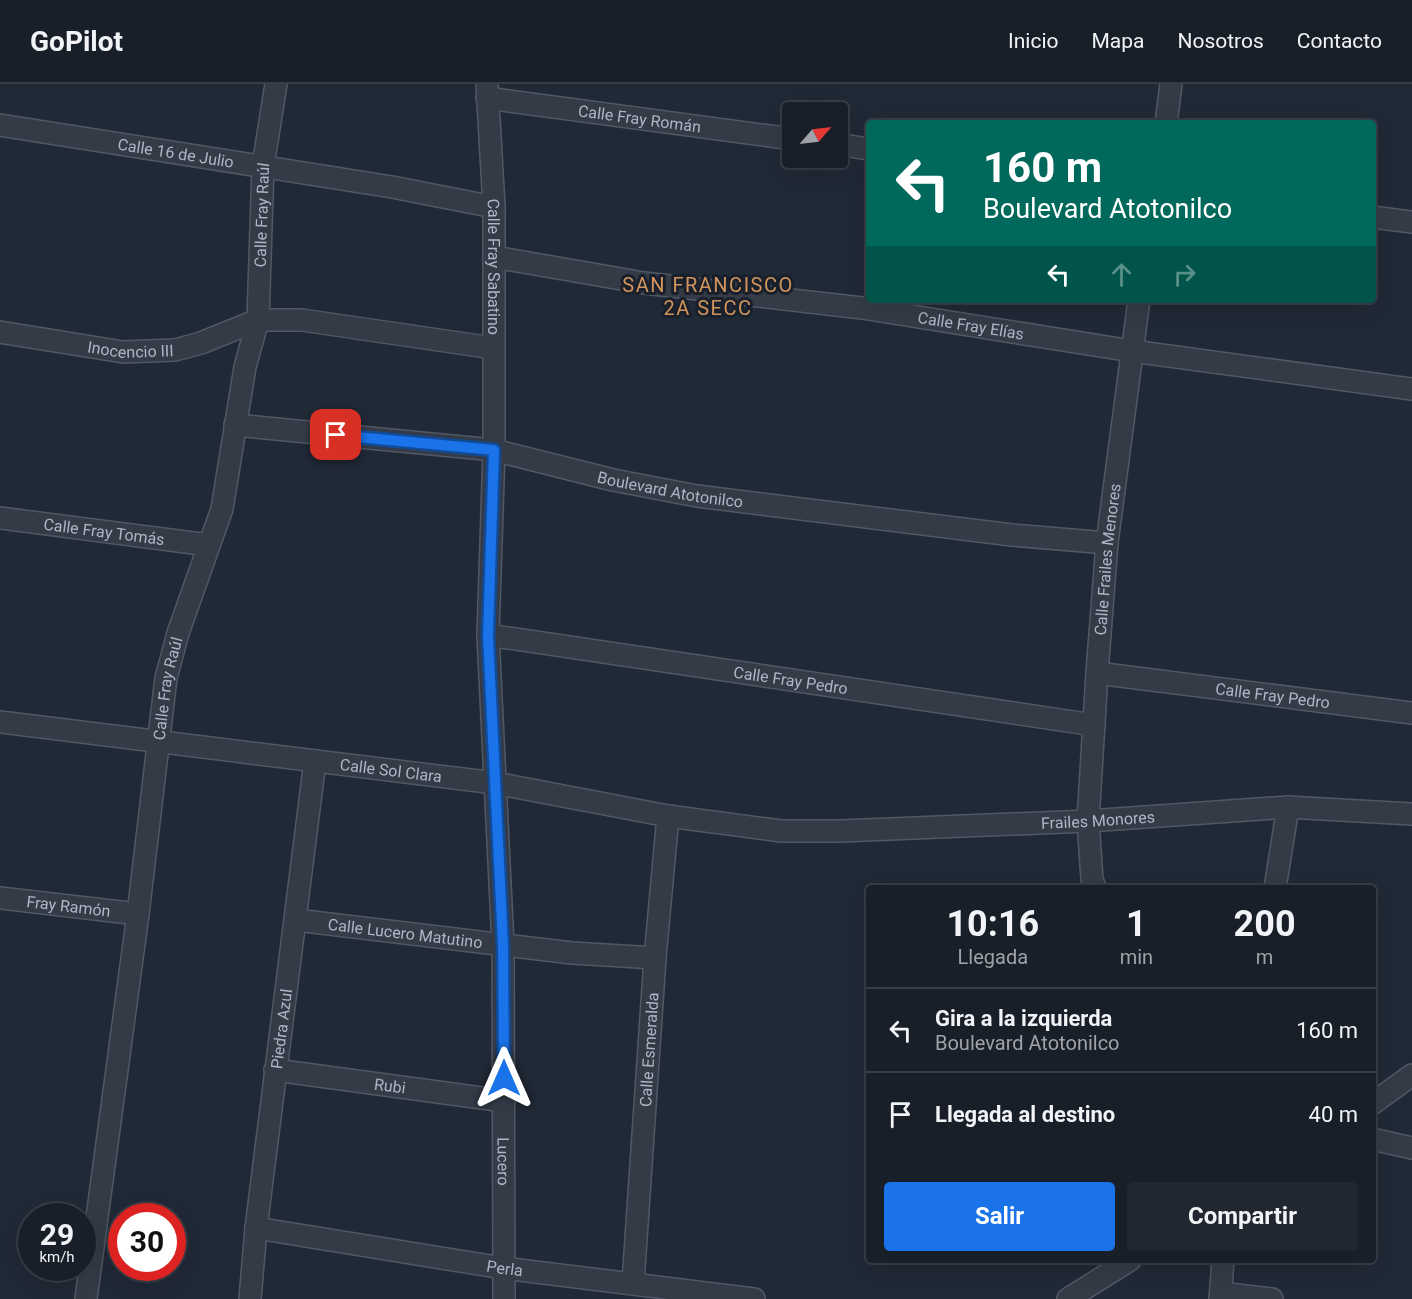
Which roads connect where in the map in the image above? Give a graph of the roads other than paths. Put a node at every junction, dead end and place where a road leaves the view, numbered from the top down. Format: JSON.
{"nodes":[{"id":1,"x":276,"y":84,"type":"edge"},
{"id":2,"x":1172,"y":84,"type":"edge"},
{"id":3,"x":487,"y":91,"type":"edge"},
{"id":4,"x":1166,"y":120,"type":"edge"},
{"id":5,"x":0,"y":125,"type":"edge"},
{"id":6,"x":782,"y":136,"type":"edge"},
{"id":7,"x":848,"y":146,"type":"edge"},
{"id":8,"x":866,"y":149,"type":"edge"},
{"id":9,"x":263,"y":166,"type":"junction"},
{"id":10,"x":494,"y":207,"type":"junction"},
{"id":11,"x":1376,"y":218,"type":"edge"},
{"id":12,"x":1412,"y":222,"type":"edge"},
{"id":13,"x":494,"y":258,"type":"junction"},
{"id":14,"x":1139,"y":303,"type":"edge"},
{"id":15,"x":258,"y":320,"type":"junction"},
{"id":16,"x":0,"y":332,"type":"edge"},
{"id":17,"x":493,"y":348,"type":"junction"},
{"id":18,"x":1132,"y":351,"type":"junction"},
{"id":19,"x":1412,"y":389,"type":"edge"},
{"id":20,"x":235,"y":425,"type":"junction"},
{"id":21,"x":494,"y":450,"type":"junction"},
{"id":22,"x":0,"y":518,"type":"edge"},
{"id":23,"x":1107,"y":543,"type":"junction"},
{"id":24,"x":209,"y":545,"type":"junction"},
{"id":25,"x":488,"y":635,"type":"junction"},
{"id":26,"x":1097,"y":673,"type":"junction"},
{"id":27,"x":1412,"y":713,"type":"edge"},
{"id":28,"x":0,"y":722,"type":"edge"},
{"id":29,"x":1094,"y":725,"type":"junction"},
{"id":30,"x":159,"y":741,"type":"junction"},
{"id":31,"x":315,"y":761,"type":"junction"},
{"id":32,"x":495,"y":783,"type":"junction"},
{"id":33,"x":1288,"y":807,"type":"junction"},
{"id":34,"x":1412,"y":814,"type":"edge"},
{"id":35,"x":668,"y":816,"type":"junction"},
{"id":36,"x":1088,"y":821,"type":"junction"},
{"id":37,"x":781,"y":831,"type":"joint"},
{"id":38,"x":1094,"y":885,"type":"edge"},
{"id":39,"x":1275,"y":885,"type":"edge"},
{"id":40,"x":0,"y":898,"type":"edge"},
{"id":41,"x":138,"y":914,"type":"junction"},
{"id":42,"x":296,"y":920,"type":"junction"},
{"id":43,"x":503,"y":945,"type":"junction"},
{"id":44,"x":656,"y":958,"type":"junction"},
{"id":45,"x":276,"y":1070,"type":"junction"},
{"id":46,"x":1412,"y":1075,"type":"edge"},
{"id":47,"x":504,"y":1101,"type":"junction"},
{"id":48,"x":1376,"y":1101,"type":"edge"},
{"id":49,"x":1376,"y":1140,"type":"edge"},
{"id":50,"x":1412,"y":1148,"type":"edge"},
{"id":51,"x":256,"y":1228,"type":"junction"},
{"id":52,"x":1125,"y":1263,"type":"edge"},
{"id":53,"x":1223,"y":1263,"type":"edge"},
{"id":54,"x":503,"y":1268,"type":"junction"},
{"id":55,"x":633,"y":1283,"type":"junction"},
{"id":56,"x":1221,"y":1296,"type":"edge"},
{"id":57,"x":86,"y":1299,"type":"edge"},
{"id":58,"x":250,"y":1299,"type":"edge"},
{"id":59,"x":504,"y":1299,"type":"edge"},
{"id":60,"x":754,"y":1299,"type":"edge"},
{"id":61,"x":1068,"y":1299,"type":"edge"},
{"id":62,"x":1272,"y":1299,"type":"edge"}],
"edges":[{"from":1,"to":9,"type":"street","name":"Calle Fray Raúl"},
{"from":2,"to":4,"type":"street"},
{"from":3,"to":6,"type":"street","name":"Calle Fray Román"},
{"from":3,"to":10,"type":"street","name":"Calle Fray Sabatino"},
{"from":5,"to":9,"type":"street","name":"Calle 16 de Julio"},
{"from":7,"to":8,"type":"street"},
{"from":9,"to":10,"type":"street","name":"Calle 16 de Julio"},
{"from":9,"to":15,"type":"street","name":"Calle Fray Raúl"},
{"from":10,"to":13,"type":"street","name":"Calle Fray Sabatino"},
{"from":11,"to":12,"type":"street"},
{"from":13,"to":17,"type":"street","name":"Calle Fray Sabatino"},
{"from":13,"to":18,"type":"street","name":"Calle Fray Elías"},
{"from":14,"to":18,"type":"street","name":"Calle Frailes Menores"},
{"from":15,"to":16,"type":"street","name":"Inocencio III"},
{"from":15,"to":17,"type":"street"},
{"from":15,"to":20,"type":"street","name":"Calle Fray Raúl"},
{"from":17,"to":21,"type":"street","name":"Calle Fray Sabatino"},
{"from":18,"to":19,"type":"street","name":"Calle Fray Elías"},
{"from":18,"to":23,"type":"street","name":"Calle Frailes Menores"},
{"from":20,"to":21,"type":"street","name":"Boulevard Atotonilco"},
{"from":20,"to":24,"type":"street","name":"Calle Fray Raúl"},
{"from":21,"to":23,"type":"street","name":"Boulevard Atotonilco"},
{"from":21,"to":25,"type":"street","name":"Lucero"},
{"from":22,"to":24,"type":"street","name":"Calle Fray Tomás"},
{"from":23,"to":26,"type":"street","name":"Calle Frailes Menores"},
{"from":24,"to":30,"type":"street","name":"Calle Fray Raúl"},
{"from":25,"to":29,"type":"street","name":"Calle Fray Pedro"},
{"from":25,"to":32,"type":"street","name":"Lucero"},
{"from":26,"to":27,"type":"street","name":"Calle Fray Pedro"},
{"from":26,"to":29,"type":"street","name":"Calle Frailes Menores"},
{"from":28,"to":30,"type":"street","name":"Calle Sol Clara"},
{"from":29,"to":36,"type":"street","name":"Calle Frailes Menores"},
{"from":30,"to":31,"type":"street","name":"Calle Sol Clara"},
{"from":30,"to":41,"type":"street","name":"Calle Fray Raúl"},
{"from":31,"to":32,"type":"street","name":"Calle Sol Clara"},
{"from":31,"to":42,"type":"street","name":"Piedra Azul"},
{"from":32,"to":35,"type":"street","name":"Calle Sol Clara"},
{"from":32,"to":43,"type":"street","name":"Lucero"},
{"from":33,"to":34,"type":"street","name":"Frailes Monores"},
{"from":33,"to":36,"type":"street","name":"Frailes Monores"},
{"from":33,"to":39,"type":"street"},
{"from":35,"to":37,"type":"street","name":"Calle Sol Clara"},
{"from":35,"to":44,"type":"street","name":"Calle Esmeralda"},
{"from":36,"to":37,"type":"street","name":"Frailes Monores"},
{"from":36,"to":38,"type":"street","name":"Calle Frailes Menores"},
{"from":40,"to":41,"type":"street","name":"Fray Ramón"},
{"from":41,"to":57,"type":"street","name":"Calle Fray Raúl"},
{"from":42,"to":43,"type":"street","name":"Calle Lucero Matutino"},
{"from":42,"to":45,"type":"street","name":"Piedra Azul"},
{"from":43,"to":44,"type":"street","name":"Calle Lucero Matutino"},
{"from":43,"to":47,"type":"street","name":"Lucero"},
{"from":44,"to":55,"type":"street","name":"Calle Esmeralda"},
{"from":45,"to":47,"type":"street","name":"Rubi"},
{"from":45,"to":51,"type":"street","name":"Piedra Azul"},
{"from":46,"to":48,"type":"street"},
{"from":47,"to":54,"type":"street","name":"Lucero"},
{"from":49,"to":50,"type":"street"},
{"from":51,"to":54,"type":"street","name":"Perla"},
{"from":51,"to":58,"type":"street","name":"Piedra Azul"},
{"from":52,"to":61,"type":"street"},
{"from":53,"to":56,"type":"street"},
{"from":54,"to":55,"type":"street","name":"Perla"},
{"from":54,"to":59,"type":"street","name":"Lucero"},
{"from":55,"to":60,"type":"street","name":"Perla"},
{"from":56,"to":62,"type":"street"}]}
